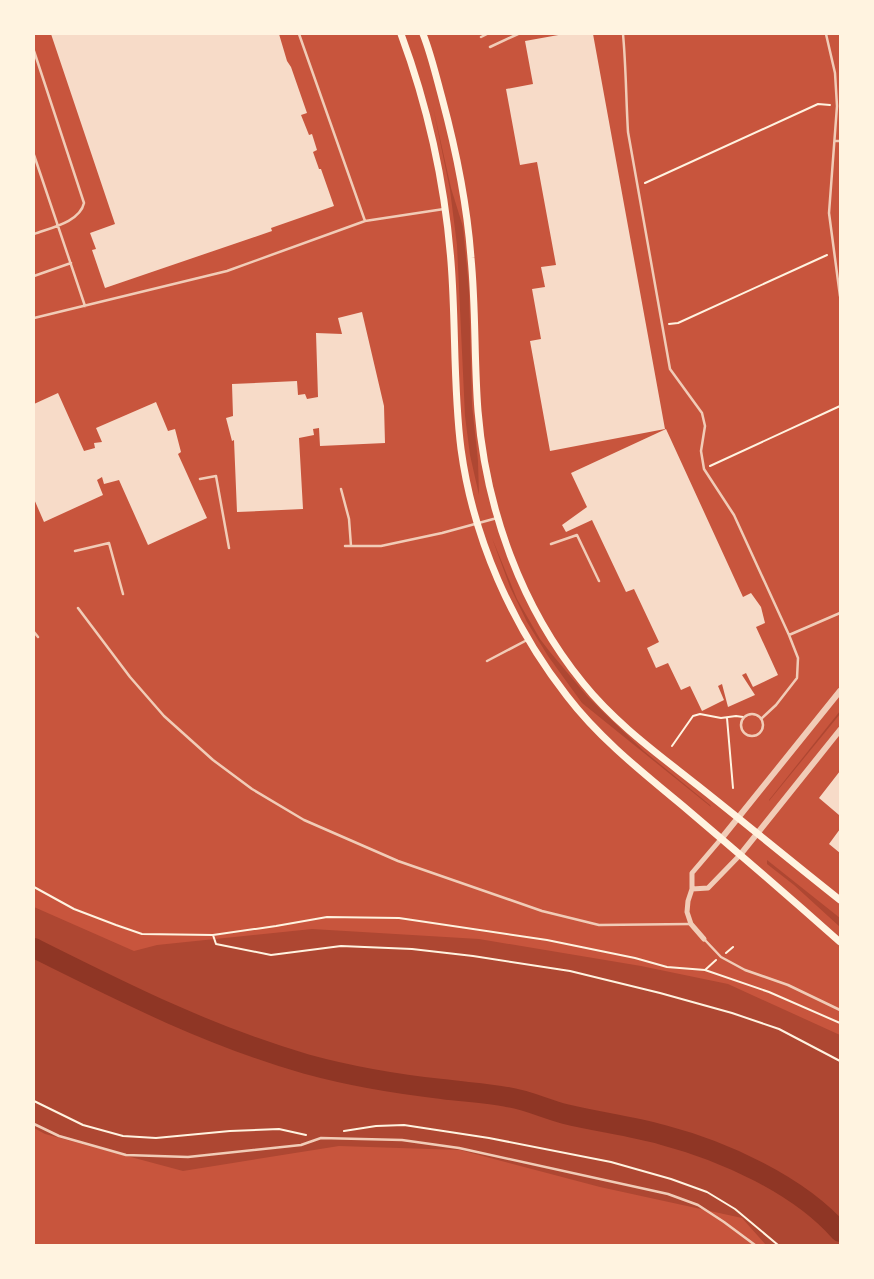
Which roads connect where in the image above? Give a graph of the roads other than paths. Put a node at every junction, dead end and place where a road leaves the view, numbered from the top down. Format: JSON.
{"nodes":[{"id":1,"x":299,"y":34,"type":"edge"},
{"id":2,"x":401,"y":34,"type":"edge"},
{"id":3,"x":423,"y":34,"type":"edge"},
{"id":4,"x":487,"y":34,"type":"edge"},
{"id":5,"x":518,"y":34,"type":"edge"},
{"id":6,"x":623,"y":34,"type":"edge"},
{"id":7,"x":826,"y":34,"type":"edge"},
{"id":8,"x":481,"y":37,"type":"dead end"},
{"id":9,"x":490,"y":47,"type":"dead end"},
{"id":10,"x":34,"y":51,"type":"edge"},
{"id":11,"x":836,"y":121,"type":"junction"},
{"id":12,"x":840,"y":121,"type":"edge"},
{"id":13,"x":835,"y":141,"type":"junction"},
{"id":14,"x":840,"y":141,"type":"edge"},
{"id":15,"x":34,"y":155,"type":"edge"},
{"id":16,"x":445,"y":209,"type":"junction"},
{"id":17,"x":365,"y":221,"type":"junction"},
{"id":18,"x":59,"y":225,"type":"junction"},
{"id":19,"x":34,"y":234,"type":"edge"},
{"id":20,"x":71,"y":263,"type":"junction"},
{"id":21,"x":34,"y":276,"type":"edge"},
{"id":22,"x":840,"y":296,"type":"edge"},
{"id":23,"x":85,"y":306,"type":"junction"},
{"id":24,"x":34,"y":318,"type":"edge"},
{"id":25,"x":200,"y":479,"type":"dead end"},
{"id":26,"x":341,"y":489,"type":"dead end"},
{"id":27,"x":497,"y":518,"type":"junction"},
{"id":28,"x":478,"y":524,"type":"junction"},
{"id":29,"x":551,"y":544,"type":"dead end"},
{"id":30,"x":345,"y":546,"type":"dead end"},
{"id":31,"x":351,"y":546,"type":"junction"},
{"id":32,"x":230,"y":548,"type":"dead end"},
{"id":33,"x":75,"y":551,"type":"dead end"},
{"id":34,"x":599,"y":581,"type":"dead end"},
{"id":35,"x":123,"y":594,"type":"dead end"},
{"id":36,"x":78,"y":608,"type":"dead end"},
{"id":37,"x":840,"y":613,"type":"edge"},
{"id":38,"x":34,"y":632,"type":"edge"},
{"id":39,"x":789,"y":635,"type":"junction"},
{"id":40,"x":38,"y":637,"type":"dead end"},
{"id":41,"x":528,"y":639,"type":"junction"},
{"id":42,"x":487,"y":661,"type":"dead end"},
{"id":43,"x":840,"y":691,"type":"edge"},
{"id":44,"x":761,"y":719,"type":"junction"},
{"id":45,"x":840,"y":730,"type":"edge"},
{"id":46,"x":738,"y":818,"type":"junction"},
{"id":47,"x":757,"y":834,"type":"junction"},
{"id":48,"x":721,"y":839,"type":"junction"},
{"id":49,"x":740,"y":855,"type":"junction"},
{"id":50,"x":692,"y":889,"type":"junction"},
{"id":51,"x":840,"y":900,"type":"edge"},
{"id":52,"x":691,"y":924,"type":"junction"},
{"id":53,"x":704,"y":939,"type":"joint"},
{"id":54,"x":840,"y":942,"type":"edge"},
{"id":55,"x":840,"y":1010,"type":"edge"},
{"id":56,"x":34,"y":1124,"type":"edge"},
{"id":57,"x":755,"y":1245,"type":"edge"}],
"edges":[{"from":1,"to":17,"type":"lane"},
{"from":2,"to":16,"type":"main road"},
{"from":3,"to":27,"type":"main road"},
{"from":4,"to":8,"type":"lane"},
{"from":5,"to":9,"type":"lane"},
{"from":6,"to":39,"type":"lane"},
{"from":7,"to":11,"type":"lane"},
{"from":10,"to":18,"type":"lane"},
{"from":11,"to":12,"type":"lane"},
{"from":11,"to":13,"type":"lane"},
{"from":13,"to":14,"type":"lane"},
{"from":13,"to":22,"type":"lane"},
{"from":15,"to":18,"type":"lane"},
{"from":16,"to":17,"type":"lane"},
{"from":16,"to":28,"type":"main road"},
{"from":17,"to":23,"type":"lane"},
{"from":18,"to":19,"type":"lane"},
{"from":18,"to":20,"type":"lane"},
{"from":20,"to":21,"type":"lane"},
{"from":20,"to":23,"type":"lane"},
{"from":23,"to":24,"type":"lane"},
{"from":25,"to":32,"type":"lane"},
{"from":26,"to":31,"type":"lane"},
{"from":27,"to":28,"type":"lane"},
{"from":27,"to":46,"type":"main road"},
{"from":28,"to":31,"type":"lane"},
{"from":28,"to":41,"type":"main road"},
{"from":29,"to":34,"type":"lane"},
{"from":30,"to":31,"type":"lane"},
{"from":33,"to":35,"type":"lane"},
{"from":36,"to":52,"type":"lane"},
{"from":37,"to":39,"type":"lane"},
{"from":38,"to":40,"type":"lane"},
{"from":39,"to":44,"type":"lane"},
{"from":41,"to":42,"type":"lane"},
{"from":41,"to":48,"type":"main road"},
{"from":43,"to":46,"type":"street"},
{"from":44,"to":44,"type":"lane"},
{"from":45,"to":47,"type":"street"},
{"from":46,"to":47,"type":"main road"},
{"from":46,"to":48,"type":"street"},
{"from":47,"to":49,"type":"street"},
{"from":47,"to":51,"type":"main road"},
{"from":48,"to":49,"type":"main road"},
{"from":48,"to":50,"type":"street"},
{"from":49,"to":50,"type":"street"},
{"from":49,"to":54,"type":"main road"},
{"from":50,"to":52,"type":"street"},
{"from":52,"to":53,"type":"street"},
{"from":53,"to":55,"type":"lane"},
{"from":56,"to":57,"type":"lane"}]}
